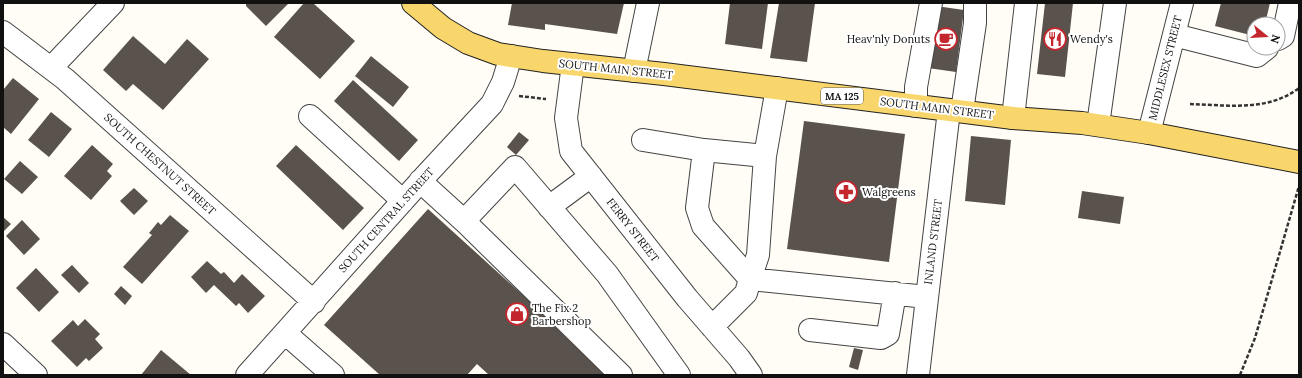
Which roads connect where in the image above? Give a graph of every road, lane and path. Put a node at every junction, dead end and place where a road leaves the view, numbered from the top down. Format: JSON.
{"nodes":[{"id":1,"x":113,"y":3,"type":"edge"},
{"id":2,"x":413,"y":3,"type":"edge"},
{"id":3,"x":648,"y":3,"type":"edge"},
{"id":4,"x":931,"y":3,"type":"edge"},
{"id":5,"x":975,"y":3,"type":"edge"},
{"id":6,"x":1026,"y":3,"type":"edge"},
{"id":7,"x":1115,"y":3,"type":"edge"},
{"id":8,"x":1182,"y":3,"type":"edge"},
{"id":9,"x":1290,"y":3,"type":"edge"},
{"id":10,"x":1286,"y":22,"type":"edge"},
{"id":11,"x":3,"y":32,"type":"edge"},
{"id":12,"x":1174,"y":35,"type":"junction"},
{"id":13,"x":1246,"y":53,"type":"edge"},
{"id":14,"x":511,"y":56,"type":"junction"},
{"id":15,"x":573,"y":64,"type":"junction"},
{"id":16,"x":51,"y":68,"type":"junction"},
{"id":17,"x":634,"y":71,"type":"junction"},
{"id":18,"x":777,"y":88,"type":"junction"},
{"id":19,"x":1299,"y":88,"type":"edge"},
{"id":20,"x":518,"y":96,"type":"dead end"},
{"id":21,"x":546,"y":99,"type":"dead end"},
{"id":22,"x":1190,"y":104,"type":"dead end"},
{"id":23,"x":916,"y":106,"type":"junction"},
{"id":24,"x":956,"y":110,"type":"junction"},
{"id":25,"x":310,"y":116,"type":"dead end"},
{"id":26,"x":1013,"y":118,"type":"junction"},
{"id":27,"x":1098,"y":125,"type":"junction"},
{"id":28,"x":1149,"y":133,"type":"junction"},
{"id":29,"x":643,"y":140,"type":"dead end"},
{"id":30,"x":704,"y":150,"type":"junction"},
{"id":31,"x":765,"y":156,"type":"junction"},
{"id":32,"x":1292,"y":161,"type":"edge"},
{"id":33,"x":591,"y":176,"type":"junction"},
{"id":34,"x":420,"y":181,"type":"junction"},
{"id":35,"x":1299,"y":186,"type":"edge"},
{"id":36,"x":403,"y":201,"type":"junction"},
{"id":37,"x":549,"y":207,"type":"junction"},
{"id":38,"x":464,"y":221,"type":"junction"},
{"id":39,"x":750,"y":279,"type":"junction"},
{"id":40,"x":895,"y":293,"type":"junction"},
{"id":41,"x":927,"y":296,"type":"junction"},
{"id":42,"x":314,"y":302,"type":"junction"},
{"id":43,"x":712,"y":327,"type":"junction"},
{"id":44,"x":810,"y":330,"type":"dead end"},
{"id":45,"x":285,"y":333,"type":"junction"},
{"id":46,"x":3,"y":344,"type":"edge"},
{"id":47,"x":673,"y":372,"type":"edge"},
{"id":48,"x":36,"y":375,"type":"edge"},
{"id":49,"x":247,"y":375,"type":"edge"},
{"id":50,"x":333,"y":375,"type":"edge"},
{"id":51,"x":621,"y":375,"type":"edge"},
{"id":52,"x":751,"y":375,"type":"edge"},
{"id":53,"x":918,"y":375,"type":"edge"},
{"id":54,"x":1240,"y":375,"type":"edge"}],
"edges":[{"from":1,"to":16,"type":"street"},
{"from":2,"to":14,"type":"main road","name":"SOUTH MAIN STREET","number":"MA 125"},
{"from":3,"to":17,"type":"street"},
{"from":4,"to":23,"type":"street"},
{"from":5,"to":24,"type":"street","name":"INLAND STREET"},
{"from":6,"to":26,"type":"street"},
{"from":7,"to":27,"type":"street"},
{"from":8,"to":12,"type":"street","name":"MIDDLESEX STREET"},
{"from":9,"to":10,"type":"street"},
{"from":11,"to":16,"type":"street","name":"SOUTH CHESTNUT STREET"},
{"from":12,"to":13,"type":"street"},
{"from":12,"to":28,"type":"street","name":"MIDDLESEX STREET"},
{"from":14,"to":15,"type":"main road","name":"SOUTH MAIN STREET","number":"MA 125"},
{"from":14,"to":34,"type":"street","name":"SOUTH CENTRAL STREET"},
{"from":15,"to":17,"type":"main road","name":"SOUTH MAIN STREET","number":"MA 125"},
{"from":15,"to":33,"type":"street","name":"FERRY STREET"},
{"from":16,"to":42,"type":"street","name":"SOUTH CHESTNUT STREET"},
{"from":17,"to":18,"type":"main road","name":"SOUTH MAIN STREET","number":"MA 125"},
{"from":18,"to":23,"type":"main road","name":"SOUTH MAIN STREET","number":"MA 125"},
{"from":18,"to":31,"type":"street"},
{"from":19,"to":22,"type":"path"},
{"from":20,"to":21,"type":"path"},
{"from":23,"to":24,"type":"main road","name":"SOUTH MAIN STREET","number":"MA 125"},
{"from":24,"to":26,"type":"main road","name":"SOUTH MAIN STREET","number":"MA 125"},
{"from":24,"to":41,"type":"street","name":"INLAND STREET"},
{"from":25,"to":36,"type":"street"},
{"from":26,"to":27,"type":"main road","name":"SOUTH MAIN STREET","number":"MA 125"},
{"from":27,"to":28,"type":"main road","name":"SOUTH MAIN STREET","number":"MA 125"},
{"from":28,"to":32,"type":"main road","name":"SOUTH MAIN STREET","number":"MA 125"},
{"from":29,"to":30,"type":"street"},
{"from":30,"to":31,"type":"street"},
{"from":30,"to":39,"type":"street"},
{"from":31,"to":39,"type":"street"},
{"from":33,"to":37,"type":"street"},
{"from":33,"to":43,"type":"street","name":"FERRY STREET"},
{"from":34,"to":36,"type":"street","name":"SOUTH CENTRAL STREET"},
{"from":34,"to":38,"type":"street"},
{"from":35,"to":54,"type":"path"},
{"from":36,"to":42,"type":"street","name":"SOUTH CENTRAL STREET"},
{"from":37,"to":38,"type":"street"},
{"from":37,"to":47,"type":"street"},
{"from":38,"to":51,"type":"street"},
{"from":39,"to":40,"type":"street"},
{"from":39,"to":43,"type":"street"},
{"from":40,"to":41,"type":"street"},
{"from":40,"to":44,"type":"street"},
{"from":41,"to":53,"type":"street","name":"INLAND STREET"},
{"from":42,"to":45,"type":"street","name":"SOUTH CENTRAL STREET"},
{"from":43,"to":52,"type":"street","name":"FERRY STREET"},
{"from":45,"to":49,"type":"street","name":"SOUTH CENTRAL STREET"},
{"from":45,"to":50,"type":"street"},
{"from":46,"to":48,"type":"street"}]}
